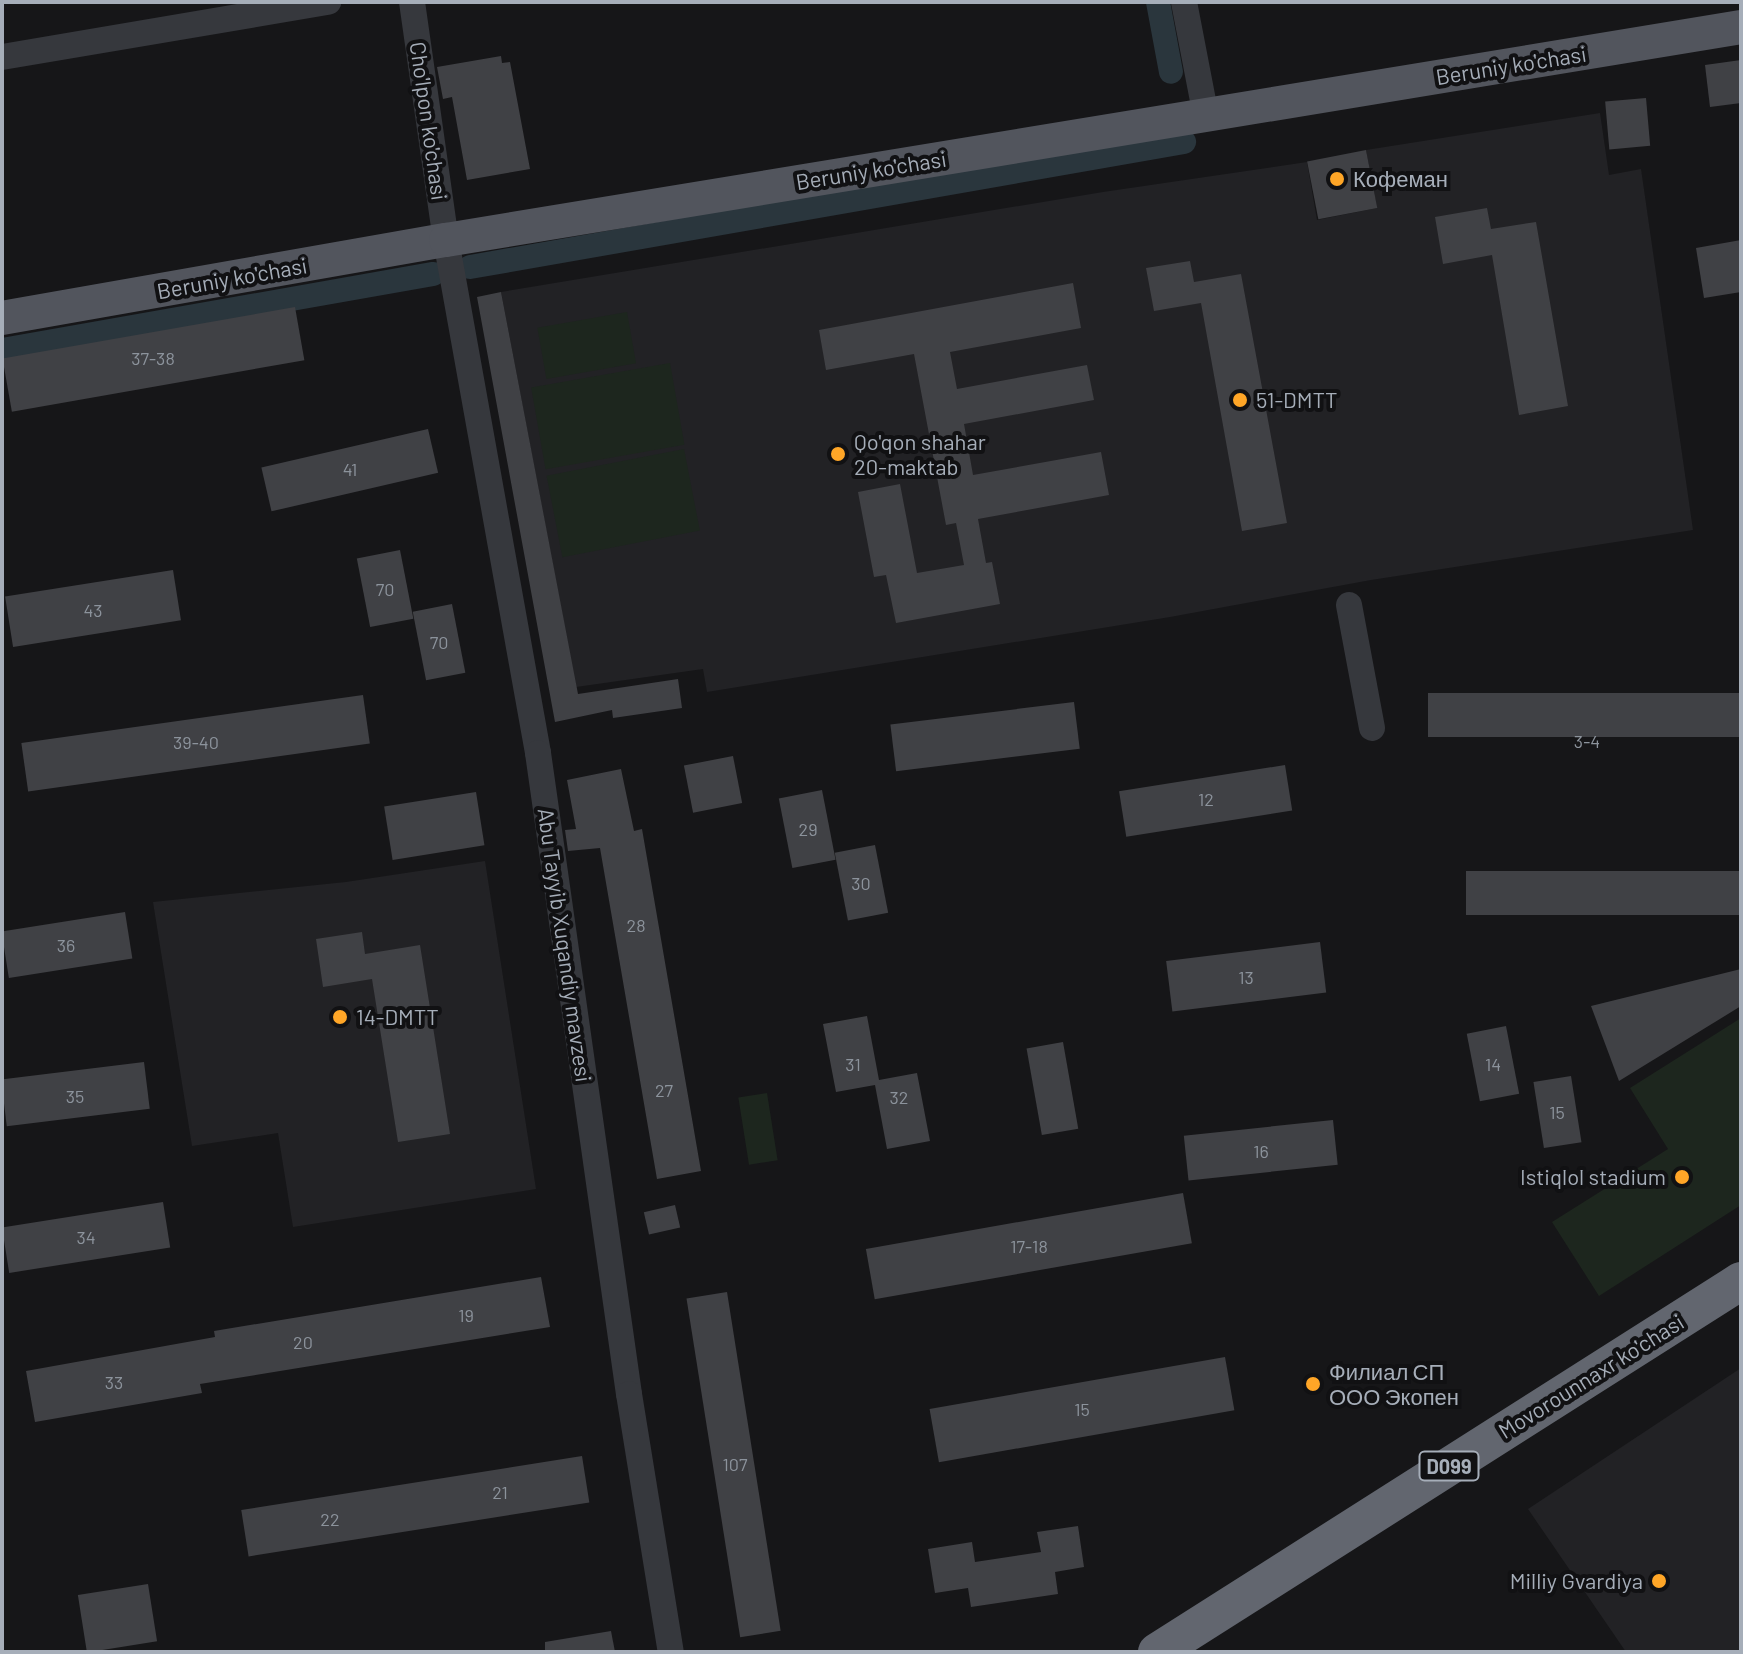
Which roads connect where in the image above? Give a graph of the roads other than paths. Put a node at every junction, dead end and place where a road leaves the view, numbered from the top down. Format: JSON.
{"nodes":[{"id":1,"x":328,"y":2,"type":"edge"},
{"id":2,"x":412,"y":2,"type":"edge"},
{"id":3,"x":1184,"y":2,"type":"edge"},
{"id":4,"x":1741,"y":27,"type":"edge"},
{"id":5,"x":2,"y":57,"type":"edge"},
{"id":6,"x":1206,"y":116,"type":"junction"},
{"id":7,"x":446,"y":240,"type":"junction"},
{"id":8,"x":2,"y":318,"type":"edge"},
{"id":9,"x":1349,"y":605,"type":"dead end"},
{"id":10,"x":1372,"y":728,"type":"dead end"},
{"id":11,"x":1741,"y":1281,"type":"edge"},
{"id":12,"x":671,"y":1652,"type":"edge"},
{"id":13,"x":1157,"y":1652,"type":"edge"}],
"edges":[{"from":1,"to":5,"type":"street"},
{"from":2,"to":7,"type":"street","name":"Cho'lpon ko'chasi"},
{"from":3,"to":6,"type":"street"},
{"from":4,"to":6,"type":"main road","name":"Beruniy ko'chasi"},
{"from":6,"to":7,"type":"main road","name":"Beruniy ko'chasi"},
{"from":7,"to":8,"type":"main road","name":"Beruniy ko'chasi"},
{"from":7,"to":12,"type":"street","name":"Abu Tayyib Xuqandiy mavzesi"},
{"from":9,"to":10,"type":"street"},
{"from":11,"to":13,"type":"highway","name":"Movorounnaxr ko'chasi","number":"D099"}]}
